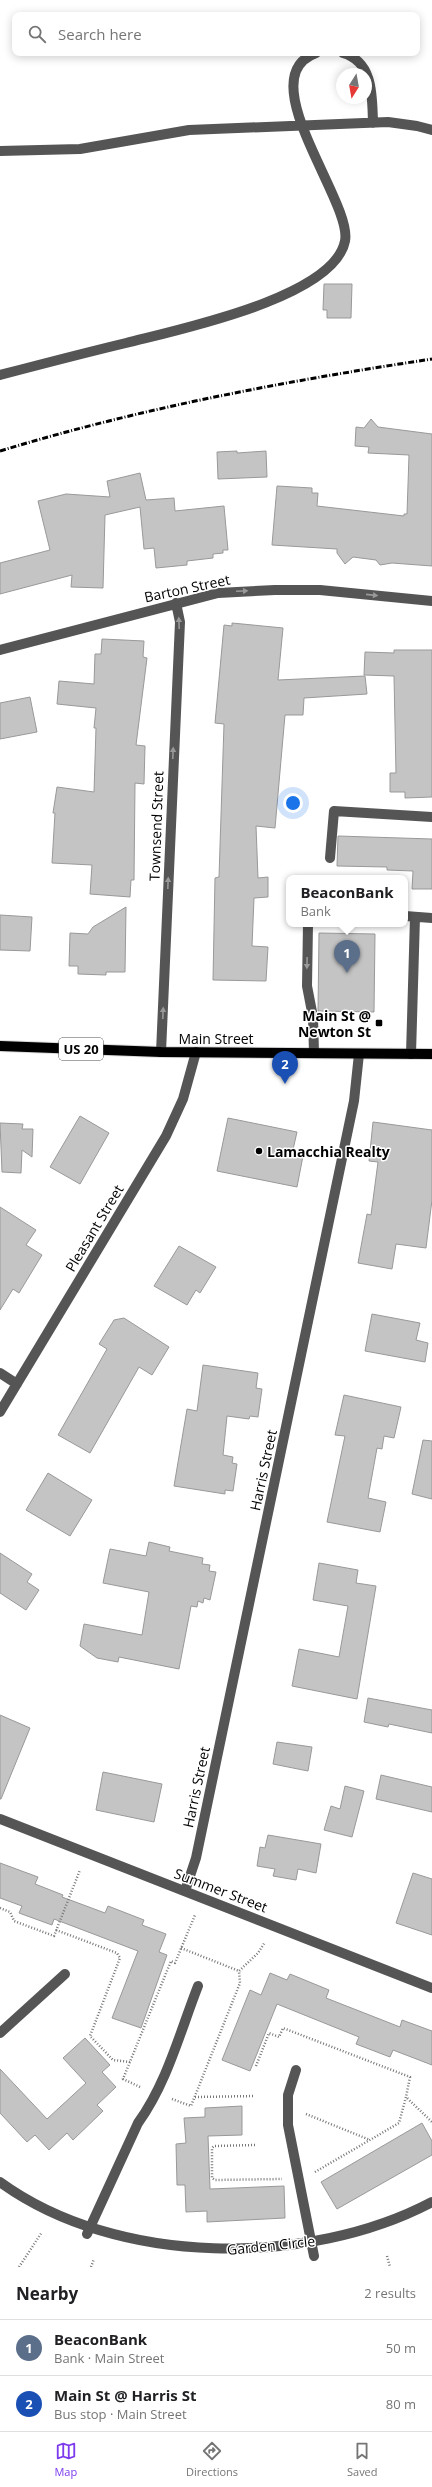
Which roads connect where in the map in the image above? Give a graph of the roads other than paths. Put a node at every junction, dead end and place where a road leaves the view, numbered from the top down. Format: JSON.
{"nodes":[{"id":1,"x":312,"y":56,"type":"edge"},
{"id":2,"x":348,"y":56,"type":"edge"},
{"id":3,"x":373,"y":123,"type":"junction"},
{"id":4,"x":303,"y":126,"type":"junction"},
{"id":5,"x":432,"y":130,"type":"edge"},
{"id":6,"x":0,"y":151,"type":"edge"},
{"id":7,"x":0,"y":375,"type":"edge"},
{"id":8,"x":432,"y":601,"type":"edge"},
{"id":9,"x":176,"y":603,"type":"junction"},
{"id":10,"x":0,"y":650,"type":"edge"},
{"id":11,"x":432,"y":817,"type":"edge"},
{"id":12,"x":330,"y":858,"type":"dead end"},
{"id":13,"x":410,"y":917,"type":"edge"},
{"id":14,"x":432,"y":918,"type":"edge"},
{"id":15,"x":308,"y":927,"type":"edge"},
{"id":16,"x":0,"y":1046,"type":"edge"},
{"id":17,"x":161,"y":1052,"type":"junction"},
{"id":18,"x":196,"y":1052,"type":"junction"},
{"id":19,"x":314,"y":1053,"type":"junction"},
{"id":20,"x":359,"y":1054,"type":"junction"},
{"id":21,"x":411,"y":1054,"type":"junction"},
{"id":22,"x":432,"y":1054,"type":"edge"},
{"id":23,"x":0,"y":1373,"type":"edge"},
{"id":24,"x":17,"y":1384,"type":"junction"},
{"id":25,"x":0,"y":1412,"type":"edge"},
{"id":26,"x":0,"y":1819,"type":"edge"},
{"id":27,"x":185,"y":1891,"type":"junction"},
{"id":28,"x":65,"y":1974,"type":"dead end"},
{"id":29,"x":198,"y":1986,"type":"dead end"},
{"id":30,"x":432,"y":1988,"type":"edge"},
{"id":31,"x":0,"y":2032,"type":"edge"},
{"id":32,"x":296,"y":2070,"type":"dead end"},
{"id":33,"x":0,"y":2182,"type":"edge"},
{"id":34,"x":432,"y":2202,"type":"edge"},
{"id":35,"x":87,"y":2234,"type":"junction"},
{"id":36,"x":381,"y":2235,"type":"dead end"},
{"id":37,"x":116,"y":2245,"type":"dead end"},
{"id":38,"x":326,"y":2253,"type":"dead end"}],
"edges":[{"from":1,"to":4,"type":"street"},
{"from":2,"to":3,"type":"street"},
{"from":3,"to":4,"type":"street"},
{"from":3,"to":5,"type":"street"},
{"from":4,"to":6,"type":"street"},
{"from":4,"to":7,"type":"street"},
{"from":9,"to":8,"type":"street","name":"Barton Street","one_way":true},
{"from":9,"to":10,"type":"street","name":"Barton Street"},
{"from":17,"to":9,"type":"street","name":"Townsend Street","one_way":true},
{"from":11,"to":12,"type":"street"},
{"from":13,"to":14,"type":"street"},
{"from":13,"to":21,"type":"street"},
{"from":15,"to":19,"type":"street","one_way":true},
{"from":16,"to":17,"type":"main road","name":"Main Street","number":"US 20"},
{"from":17,"to":18,"type":"main road","name":"Main Street","number":"US 20"},
{"from":18,"to":19,"type":"main road","name":"Main Street","number":"US 20"},
{"from":18,"to":24,"type":"street","name":"Pleasant Street"},
{"from":19,"to":20,"type":"main road","name":"Main Street","number":"US 20"},
{"from":20,"to":21,"type":"main road","name":"Main Street","number":"US 20"},
{"from":20,"to":27,"type":"street","name":"Harris Street"},
{"from":21,"to":22,"type":"main road","name":"Main Street","number":"US 20"},
{"from":23,"to":24,"type":"street"},
{"from":24,"to":25,"type":"street","name":"Pleasant Street"},
{"from":26,"to":27,"type":"street","name":"Summer Street"},
{"from":27,"to":30,"type":"street","name":"Summer Street"},
{"from":28,"to":31,"type":"street"},
{"from":29,"to":35,"type":"street"},
{"from":32,"to":38,"type":"street","name":"Garden Circle"},
{"from":33,"to":35,"type":"street"},
{"from":34,"to":36,"type":"street"},
{"from":35,"to":37,"type":"street"}]}
